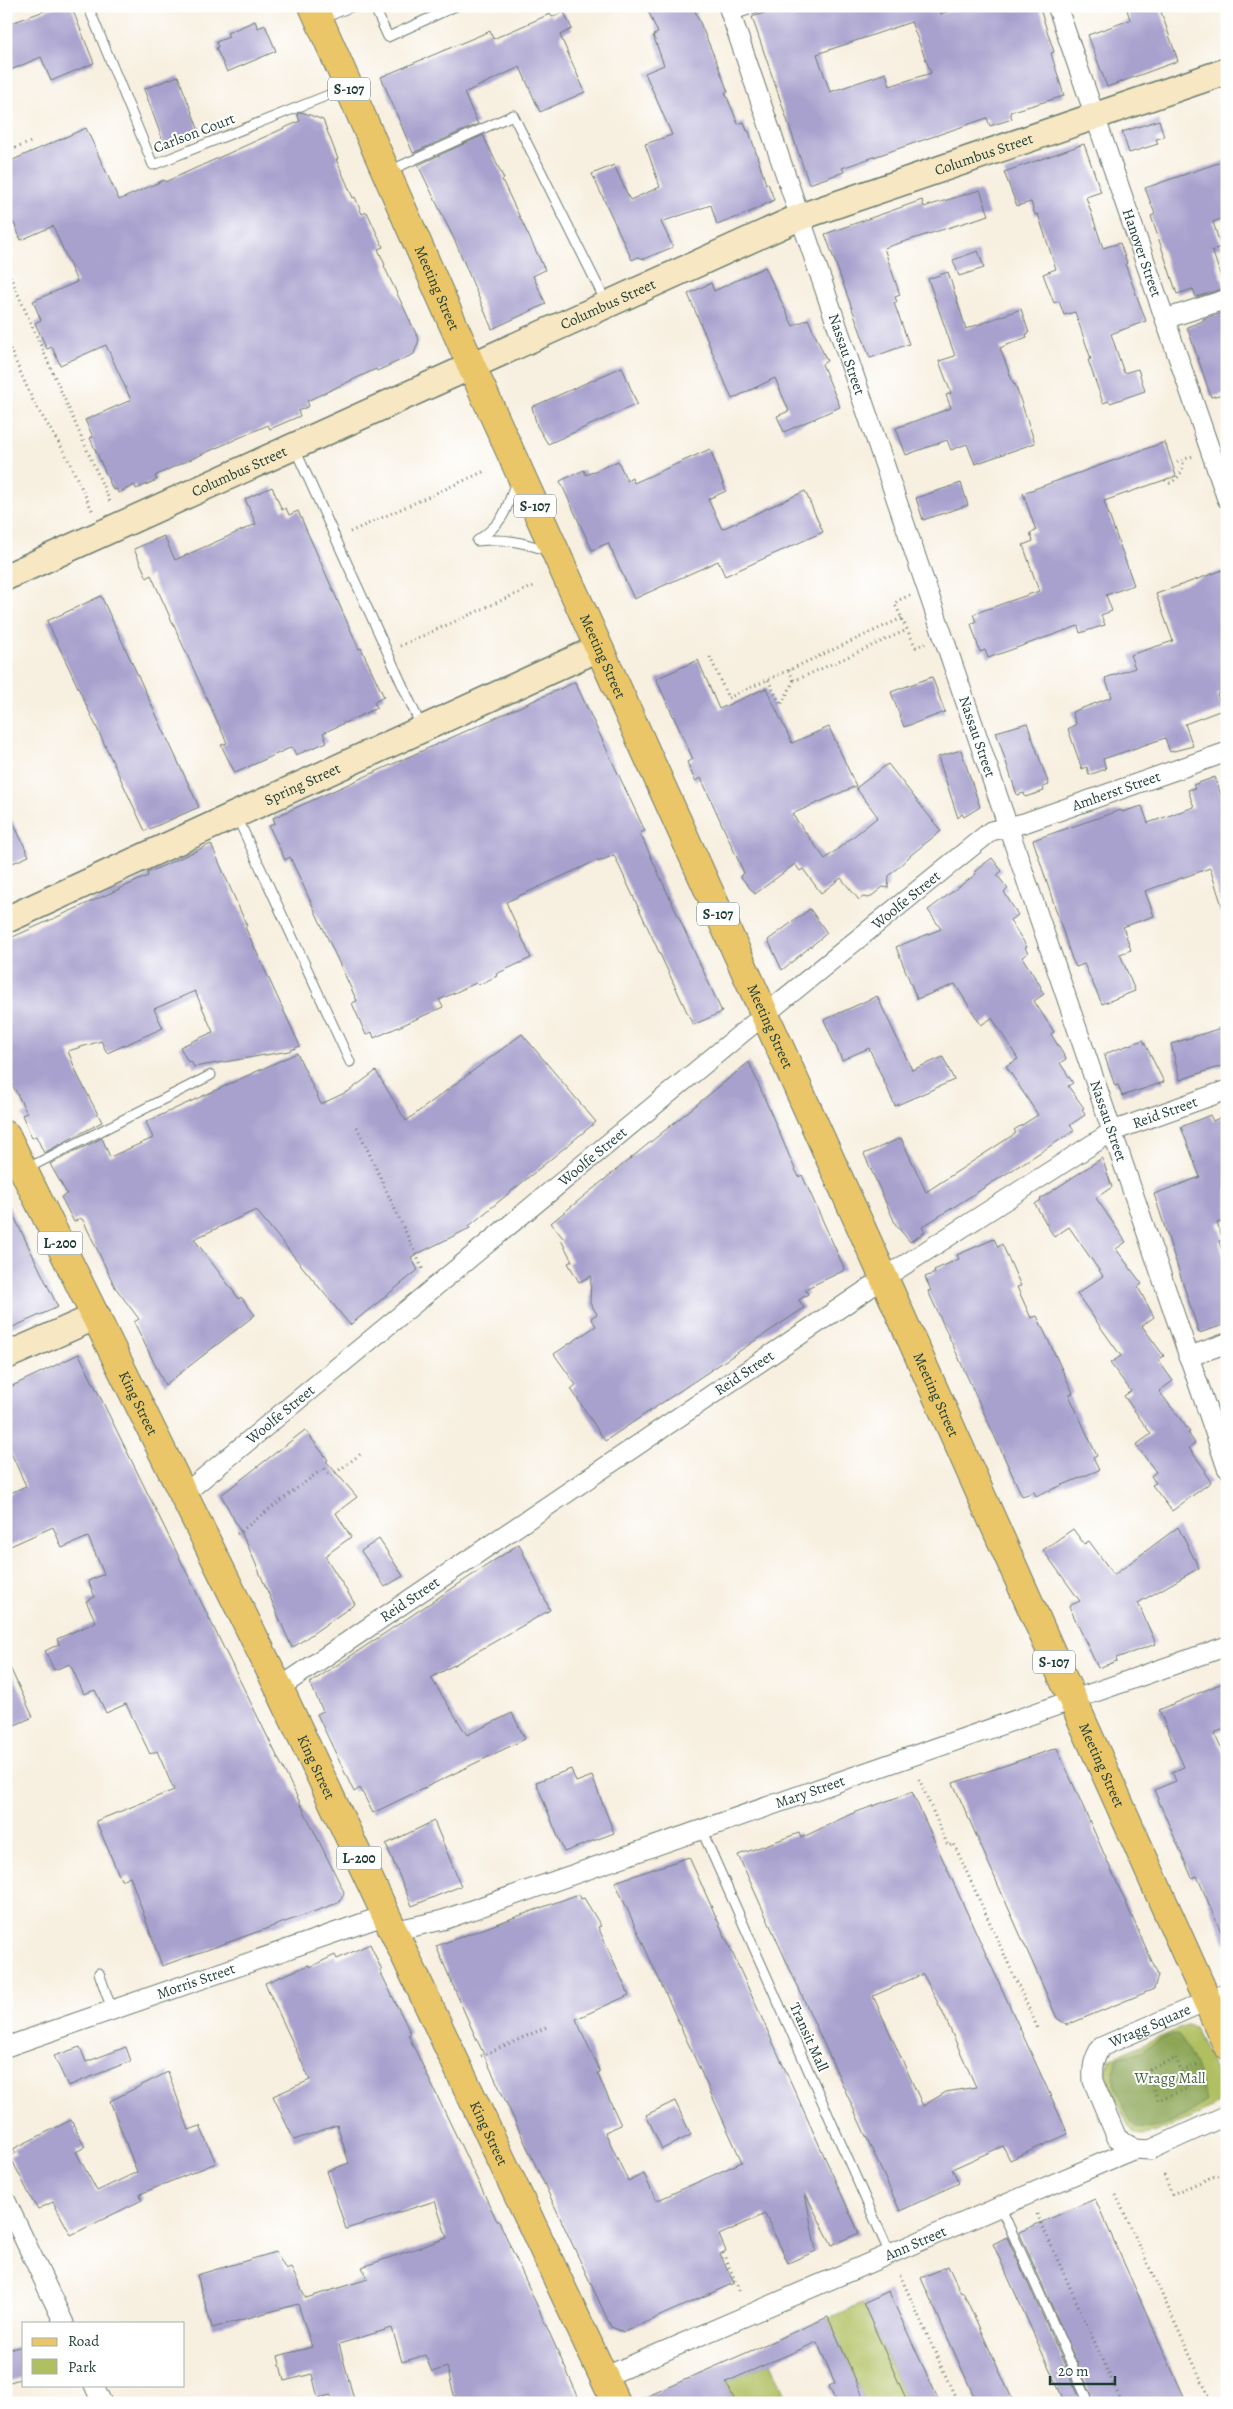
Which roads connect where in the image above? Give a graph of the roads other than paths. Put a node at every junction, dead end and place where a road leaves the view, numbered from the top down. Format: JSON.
{"nodes":[{"id":1,"x":88,"y":6,"type":"edge"},
{"id":2,"x":353,"y":6,"type":"edge"},
{"id":3,"x":374,"y":6,"type":"edge"},
{"id":4,"x":456,"y":6,"type":"edge"},
{"id":5,"x":760,"y":6,"type":"edge"},
{"id":6,"x":1057,"y":6,"type":"edge"},
{"id":7,"x":729,"y":11,"type":"edge"},
{"id":8,"x":316,"y":13,"type":"edge"},
{"id":9,"x":1227,"y":71,"type":"edge"},
{"id":10,"x":348,"y":87,"type":"junction"},
{"id":11,"x":1095,"y":115,"type":"junction"},
{"id":12,"x":386,"y":172,"type":"junction"},
{"id":13,"x":800,"y":217,"type":"junction"},
{"id":14,"x":1227,"y":299,"type":"edge"},
{"id":15,"x":607,"y":304,"type":"junction"},
{"id":16,"x":1165,"y":319,"type":"junction"},
{"id":17,"x":471,"y":364,"type":"junction"},
{"id":18,"x":293,"y":446,"type":"junction"},
{"id":19,"x":519,"y":470,"type":"junction"},
{"id":20,"x":1227,"y":499,"type":"edge"},
{"id":21,"x":556,"y":553,"type":"junction"},
{"id":22,"x":6,"y":577,"type":"edge"},
{"id":23,"x":599,"y":648,"type":"junction"},
{"id":24,"x":422,"y":729,"type":"junction"},
{"id":25,"x":1227,"y":752,"type":"edge"},
{"id":26,"x":236,"y":814,"type":"junction"},
{"id":27,"x":1006,"y":827,"type":"junction"},
{"id":28,"x":6,"y":920,"type":"edge"},
{"id":29,"x":764,"y":1015,"type":"junction"},
{"id":30,"x":350,"y":1062,"type":"dead end"},
{"id":31,"x":211,"y":1075,"type":"dead end"},
{"id":32,"x":1227,"y":1090,"type":"edge"},
{"id":33,"x":1113,"y":1131,"type":"junction"},
{"id":34,"x":6,"y":1135,"type":"edge"},
{"id":35,"x":24,"y":1170,"type":"junction"},
{"id":36,"x":884,"y":1278,"type":"junction"},
{"id":37,"x":97,"y":1316,"type":"junction"},
{"id":38,"x":1227,"y":1343,"type":"edge"},
{"id":39,"x":6,"y":1356,"type":"edge"},
{"id":40,"x":1188,"y":1357,"type":"junction"},
{"id":41,"x":1227,"y":1468,"type":"edge"},
{"id":42,"x":184,"y":1494,"type":"junction"},
{"id":43,"x":1227,"y":1646,"type":"edge"},
{"id":44,"x":279,"y":1688,"type":"junction"},
{"id":45,"x":1072,"y":1702,"type":"junction"},
{"id":46,"x":702,"y":1831,"type":"junction"},
{"id":47,"x":389,"y":1923,"type":"junction"},
{"id":48,"x":98,"y":1973,"type":"dead end"},
{"id":49,"x":1217,"y":1996,"type":"edge"},
{"id":50,"x":112,"y":2010,"type":"junction"},
{"id":51,"x":1227,"y":2045,"type":"edge"},
{"id":52,"x":6,"y":2047,"type":"edge"},
{"id":53,"x":1227,"y":2115,"type":"edge"},
{"id":54,"x":1135,"y":2149,"type":"junction"},
{"id":55,"x":6,"y":2202,"type":"edge"},
{"id":56,"x":1000,"y":2206,"type":"junction"},
{"id":57,"x":890,"y":2254,"type":"junction"},
{"id":58,"x":64,"y":2322,"type":"edge"},
{"id":59,"x":604,"y":2377,"type":"junction"},
{"id":60,"x":94,"y":2386,"type":"edge"},
{"id":61,"x":102,"y":2403,"type":"edge"},
{"id":62,"x":616,"y":2403,"type":"edge"},
{"id":63,"x":1089,"y":2403,"type":"edge"}],
"edges":[{"from":1,"to":10,"type":"lane","name":"Carlson Court"},
{"from":2,"to":8,"type":"lane"},
{"from":3,"to":4,"type":"lane"},
{"from":5,"to":7,"type":"lane"},
{"from":6,"to":11,"type":"street","name":"Hanover Street"},
{"from":7,"to":13,"type":"street","name":"Nassau Street"},
{"from":8,"to":10,"type":"main road","name":"Meeting Street","number":"S-107"},
{"from":9,"to":11,"type":"street","name":"Columbus Street"},
{"from":10,"to":12,"type":"main road","name":"Meeting Street","number":"S-107"},
{"from":11,"to":13,"type":"street","name":"Columbus Street"},
{"from":11,"to":16,"type":"street","name":"Hanover Street"},
{"from":12,"to":15,"type":"lane"},
{"from":12,"to":17,"type":"main road","name":"Meeting Street","number":"S-107"},
{"from":13,"to":15,"type":"street","name":"Columbus Street"},
{"from":13,"to":27,"type":"street","name":"Nassau Street"},
{"from":14,"to":16,"type":"street"},
{"from":15,"to":17,"type":"street","name":"Columbus Street"},
{"from":16,"to":20,"type":"street","name":"Hanover Street"},
{"from":17,"to":18,"type":"street","name":"Columbus Street"},
{"from":17,"to":19,"type":"main road","name":"Meeting Street","number":"S-107"},
{"from":18,"to":22,"type":"street","name":"Columbus Street"},
{"from":18,"to":24,"type":"lane"},
{"from":19,"to":21,"type":"main road","name":"Meeting Street","number":"S-107"},
{"from":19,"to":21,"type":"lane"},
{"from":21,"to":23,"type":"main road","name":"Meeting Street","number":"S-107"},
{"from":23,"to":24,"type":"street","name":"Spring Street"},
{"from":23,"to":29,"type":"main road","name":"Meeting Street","number":"S-107"},
{"from":24,"to":26,"type":"street","name":"Spring Street"},
{"from":25,"to":27,"type":"street","name":"Amherst Street"},
{"from":26,"to":28,"type":"street","name":"Spring Street"},
{"from":26,"to":30,"type":"lane"},
{"from":27,"to":29,"type":"street","name":"Woolfe Street"},
{"from":27,"to":33,"type":"street","name":"Nassau Street"},
{"from":29,"to":36,"type":"main road","name":"Meeting Street","number":"S-107"},
{"from":29,"to":42,"type":"street","name":"Woolfe Street"},
{"from":31,"to":35,"type":"lane"},
{"from":32,"to":33,"type":"street","name":"Reid Street"},
{"from":33,"to":36,"type":"street","name":"Reid Street"},
{"from":33,"to":40,"type":"street","name":"Nassau Street"},
{"from":34,"to":35,"type":"main road","name":"King Street","number":"L-200"},
{"from":35,"to":37,"type":"main road","name":"King Street","number":"L-200"},
{"from":36,"to":44,"type":"street","name":"Reid Street"},
{"from":36,"to":45,"type":"main road","name":"Meeting Street","number":"S-107"},
{"from":37,"to":39,"type":"street"},
{"from":37,"to":42,"type":"main road","name":"King Street","number":"L-200"},
{"from":38,"to":40,"type":"street"},
{"from":40,"to":41,"type":"street","name":"Nassau Street"},
{"from":42,"to":44,"type":"main road","name":"King Street","number":"L-200"},
{"from":43,"to":45,"type":"street","name":"Mary Street"},
{"from":44,"to":47,"type":"main road","name":"King Street","number":"L-200"},
{"from":45,"to":46,"type":"street","name":"Mary Street"},
{"from":45,"to":49,"type":"main road","name":"Meeting Street","number":"S-107"},
{"from":46,"to":47,"type":"street","name":"Mary Street"},
{"from":46,"to":57,"type":"lane","name":"Transit Mall"},
{"from":47,"to":50,"type":"street","name":"Morris Street"},
{"from":47,"to":59,"type":"main road","name":"King Street","number":"L-200"},
{"from":48,"to":50,"type":"lane"},
{"from":49,"to":51,"type":"main road","name":"Meeting Street","number":"S-107"},
{"from":49,"to":54,"type":"street","name":"Wragg Square"},
{"from":50,"to":52,"type":"street","name":"Morris Street"},
{"from":53,"to":54,"type":"street","name":"Ann Street"},
{"from":54,"to":56,"type":"street","name":"Ann Street"},
{"from":55,"to":58,"type":"street"},
{"from":56,"to":57,"type":"street","name":"Ann Street"},
{"from":56,"to":63,"type":"lane"},
{"from":57,"to":59,"type":"street","name":"Ann Street"},
{"from":59,"to":62,"type":"main road","name":"King Street","number":"L-200"},
{"from":60,"to":61,"type":"street"}]}
